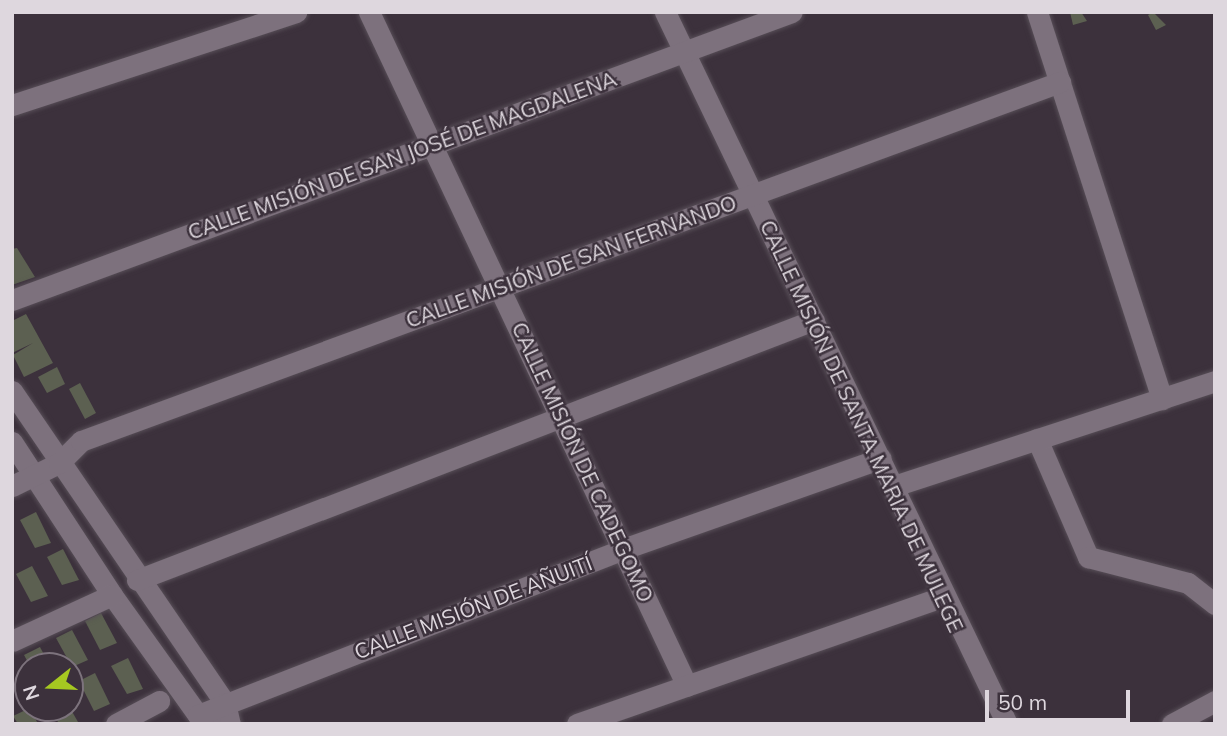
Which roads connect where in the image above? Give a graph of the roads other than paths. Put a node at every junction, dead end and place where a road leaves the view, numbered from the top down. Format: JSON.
{"nodes":[{"id":1,"x":296,"y":12,"type":"edge"},
{"id":2,"x":369,"y":12,"type":"edge"},
{"id":3,"x":665,"y":12,"type":"edge"},
{"id":4,"x":792,"y":12,"type":"edge"},
{"id":5,"x":1037,"y":12,"type":"edge"},
{"id":6,"x":684,"y":52,"type":"junction"},
{"id":7,"x":1060,"y":82,"type":"junction"},
{"id":8,"x":12,"y":106,"type":"edge"},
{"id":9,"x":429,"y":143,"type":"junction"},
{"id":10,"x":752,"y":194,"type":"junction"},
{"id":11,"x":499,"y":287,"type":"junction"},
{"id":12,"x":12,"y":300,"type":"edge"},
{"id":13,"x":814,"y":320,"type":"junction"},
{"id":14,"x":1215,"y":381,"type":"edge"},
{"id":15,"x":12,"y":391,"type":"edge"},
{"id":16,"x":1162,"y":399,"type":"junction"},
{"id":17,"x":562,"y":416,"type":"junction"},
{"id":18,"x":41,"y":436,"type":"junction"},
{"id":19,"x":1037,"y":439,"type":"junction"},
{"id":20,"x":81,"y":441,"type":"junction"},
{"id":21,"x":14,"y":447,"type":"edge"},
{"id":22,"x":881,"y":458,"type":"junction"},
{"id":23,"x":59,"y":463,"type":"junction"},
{"id":24,"x":34,"y":475,"type":"junction"},
{"id":25,"x":12,"y":486,"type":"edge"},
{"id":26,"x":894,"y":486,"type":"junction"},
{"id":27,"x":626,"y":548,"type":"junction"},
{"id":28,"x":137,"y":580,"type":"junction"},
{"id":29,"x":112,"y":595,"type":"junction"},
{"id":30,"x":942,"y":597,"type":"junction"},
{"id":31,"x":1215,"y":604,"type":"edge"},
{"id":32,"x":12,"y":641,"type":"edge"},
{"id":33,"x":687,"y":685,"type":"junction"},
{"id":34,"x":159,"y":701,"type":"dead end"},
{"id":35,"x":1215,"y":701,"type":"edge"},
{"id":36,"x":227,"y":713,"type":"edge"},
{"id":37,"x":206,"y":720,"type":"edge"},
{"id":38,"x":116,"y":724,"type":"edge"},
{"id":39,"x":576,"y":724,"type":"edge"},
{"id":40,"x":1007,"y":724,"type":"edge"},
{"id":41,"x":1172,"y":724,"type":"edge"}],
"edges":[{"from":1,"to":8,"type":"street"},
{"from":2,"to":9,"type":"street","name":"CALLE MISIÓN DE CADEGOMO"},
{"from":3,"to":6,"type":"street","name":"CALLE MISIÓN DE SANTA MARIA DE MULEGE"},
{"from":4,"to":6,"type":"street","name":"CALLE MISIÓN DE SAN JOSÉ DE MAGDALENA"},
{"from":5,"to":7,"type":"street"},
{"from":6,"to":9,"type":"street","name":"CALLE MISIÓN DE SAN JOSÉ DE MAGDALENA"},
{"from":6,"to":10,"type":"street","name":"CALLE MISIÓN DE SANTA MARIA DE MULEGE"},
{"from":7,"to":10,"type":"street","name":"CALLE MISIÓN DE SAN FERNANDO"},
{"from":7,"to":16,"type":"street"},
{"from":9,"to":11,"type":"street","name":"CALLE MISIÓN DE CADEGOMO"},
{"from":9,"to":12,"type":"street","name":"CALLE MISIÓN DE SAN JOSÉ DE MAGDALENA"},
{"from":10,"to":11,"type":"street","name":"CALLE MISIÓN DE SAN FERNANDO"},
{"from":10,"to":13,"type":"street","name":"CALLE MISIÓN DE SANTA MARIA DE MULEGE"},
{"from":11,"to":17,"type":"street","name":"CALLE MISIÓN DE CADEGOMO"},
{"from":11,"to":20,"type":"street","name":"CALLE MISIÓN DE SAN FERNANDO"},
{"from":13,"to":17,"type":"street"},
{"from":13,"to":22,"type":"street","name":"CALLE MISIÓN DE SANTA MARIA DE MULEGE"},
{"from":14,"to":16,"type":"street"},
{"from":15,"to":18,"type":"street"},
{"from":16,"to":19,"type":"street"},
{"from":17,"to":27,"type":"street","name":"CALLE MISIÓN DE CADEGOMO"},
{"from":17,"to":28,"type":"street"},
{"from":18,"to":20,"type":"street","name":"CALLE MISIÓN DE SAN FERNANDO"},
{"from":18,"to":21,"type":"street"},
{"from":18,"to":23,"type":"street"},
{"from":19,"to":26,"type":"street"},
{"from":19,"to":31,"type":"street"},
{"from":20,"to":23,"type":"street","name":"CALLE MISIÓN DE SAN FERNANDO"},
{"from":21,"to":24,"type":"street"},
{"from":22,"to":26,"type":"street","name":"CALLE MISIÓN DE SANTA MARIA DE MULEGE"},
{"from":22,"to":27,"type":"street","name":"CALLE MISIÓN DE AÑUITÍ"},
{"from":23,"to":24,"type":"street","name":"CALLE MISIÓN DE SAN FERNANDO"},
{"from":23,"to":28,"type":"street"},
{"from":24,"to":25,"type":"street","name":"CALLE MISIÓN DE SAN FERNANDO"},
{"from":24,"to":29,"type":"street"},
{"from":26,"to":30,"type":"street","name":"CALLE MISIÓN DE SANTA MARIA DE MULEGE"},
{"from":27,"to":33,"type":"street","name":"CALLE MISIÓN DE CADEGOMO"},
{"from":27,"to":36,"type":"street","name":"CALLE MISIÓN DE AÑUITÍ"},
{"from":28,"to":36,"type":"street"},
{"from":29,"to":32,"type":"street"},
{"from":29,"to":37,"type":"street"},
{"from":30,"to":33,"type":"street"},
{"from":30,"to":40,"type":"street","name":"CALLE MISIÓN DE SANTA MARIA DE MULEGE"},
{"from":33,"to":39,"type":"street"},
{"from":34,"to":38,"type":"street"},
{"from":35,"to":41,"type":"street"},
{"from":36,"to":37,"type":"street","name":"CALLE MISIÓN DE AÑUITÍ"}]}
